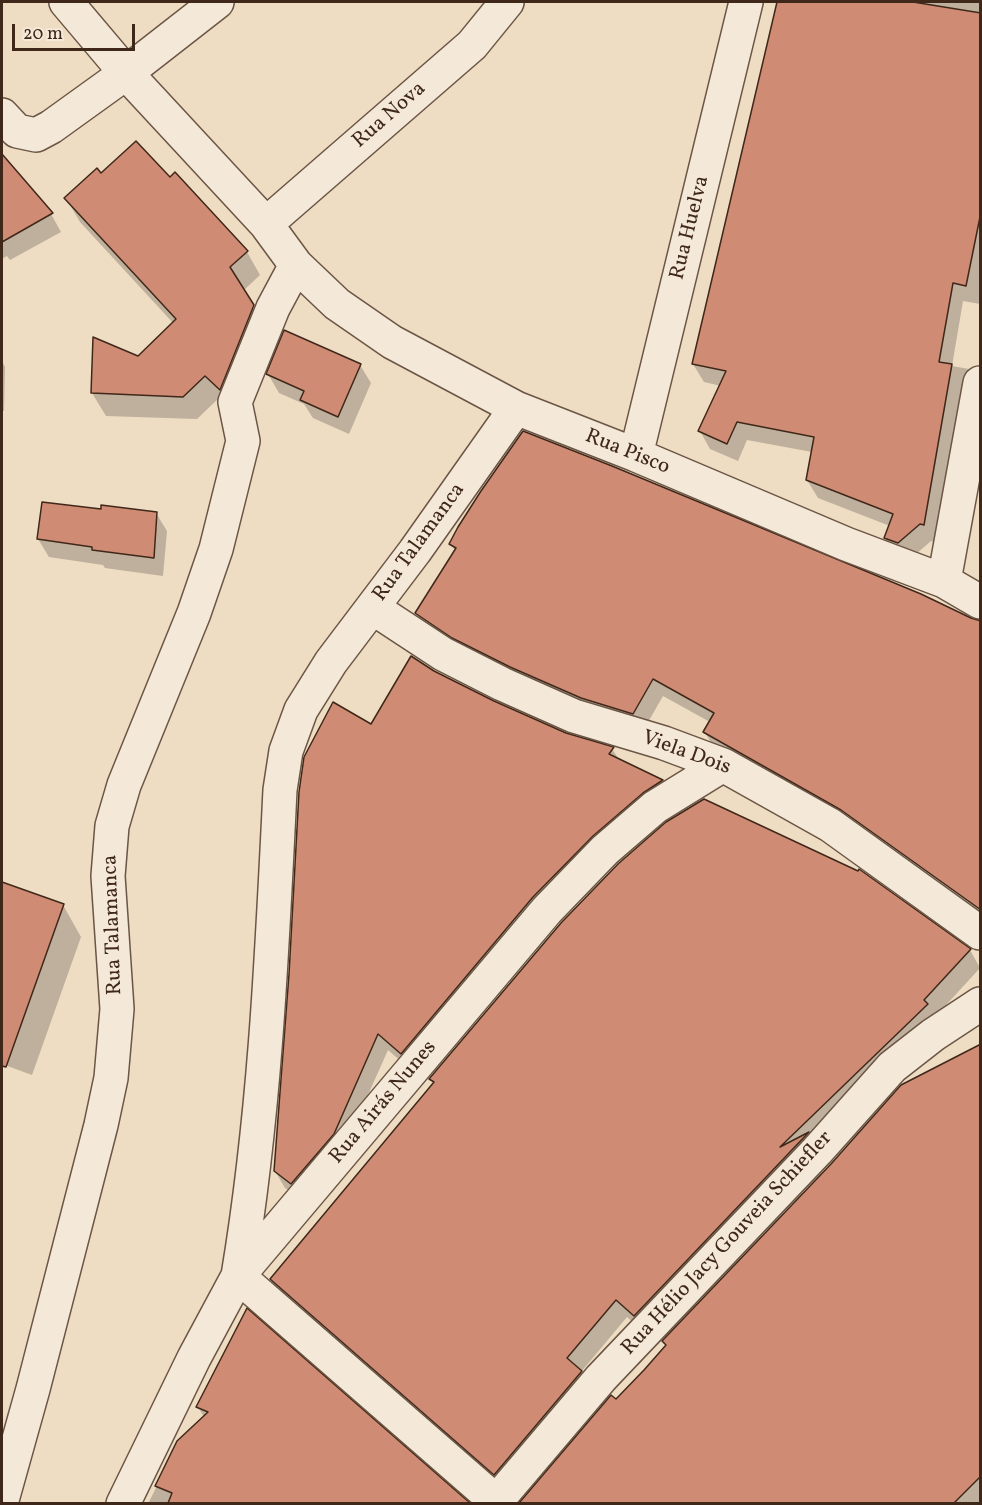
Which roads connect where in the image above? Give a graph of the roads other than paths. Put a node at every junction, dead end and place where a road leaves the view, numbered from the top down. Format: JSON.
{"nodes":[{"id":1,"x":66,"y":2,"type":"edge"},
{"id":2,"x":217,"y":2,"type":"edge"},
{"id":3,"x":507,"y":2,"type":"edge"},
{"id":4,"x":746,"y":2,"type":"edge"},
{"id":5,"x":126,"y":73,"type":"junction"},
{"id":6,"x":2,"y":115,"type":"edge"},
{"id":7,"x":266,"y":224,"type":"junction"},
{"id":8,"x":296,"y":265,"type":"junction"},
{"id":9,"x":981,"y":383,"type":"edge"},
{"id":10,"x":516,"y":408,"type":"junction"},
{"id":11,"x":636,"y":456,"type":"junction"},
{"id":12,"x":944,"y":581,"type":"junction"},
{"id":13,"x":981,"y":602,"type":"edge"},
{"id":14,"x":373,"y":608,"type":"junction"},
{"id":15,"x":723,"y":765,"type":"junction"},
{"id":16,"x":981,"y":933,"type":"edge"},
{"id":17,"x":981,"y":1004,"type":"edge"},
{"id":18,"x":238,"y":1276,"type":"junction"},
{"id":19,"x":2,"y":1500,"type":"edge"},
{"id":20,"x":123,"y":1503,"type":"edge"},
{"id":21,"x":496,"y":1503,"type":"edge"}],
"edges":[{"from":1,"to":5,"type":"street","name":"Rua Pisco"},
{"from":2,"to":5,"type":"street"},
{"from":3,"to":7,"type":"street","name":"Rua Nova"},
{"from":4,"to":11,"type":"street","name":"Rua Huelva"},
{"from":5,"to":6,"type":"street"},
{"from":5,"to":7,"type":"street","name":"Rua Pisco"},
{"from":7,"to":8,"type":"street","name":"Rua Pisco"},
{"from":8,"to":10,"type":"street","name":"Rua Pisco"},
{"from":8,"to":19,"type":"street","name":"Rua Talamanca"},
{"from":9,"to":12,"type":"street"},
{"from":10,"to":11,"type":"street","name":"Rua Pisco"},
{"from":10,"to":14,"type":"street","name":"Rua Talamanca"},
{"from":11,"to":12,"type":"street","name":"Rua Pisco"},
{"from":12,"to":13,"type":"street","name":"Rua Pisco"},
{"from":14,"to":15,"type":"street","name":"Viela Dois"},
{"from":14,"to":18,"type":"street","name":"Rua Talamanca"},
{"from":15,"to":16,"type":"street","name":"Viela Dois"},
{"from":15,"to":18,"type":"street","name":"Rua Airás Nunes"},
{"from":17,"to":21,"type":"street","name":"Rua Hélio Jacy Gouveia Schiefler"},
{"from":18,"to":20,"type":"street","name":"Rua Airás Nunes"},
{"from":18,"to":21,"type":"street"}]}
